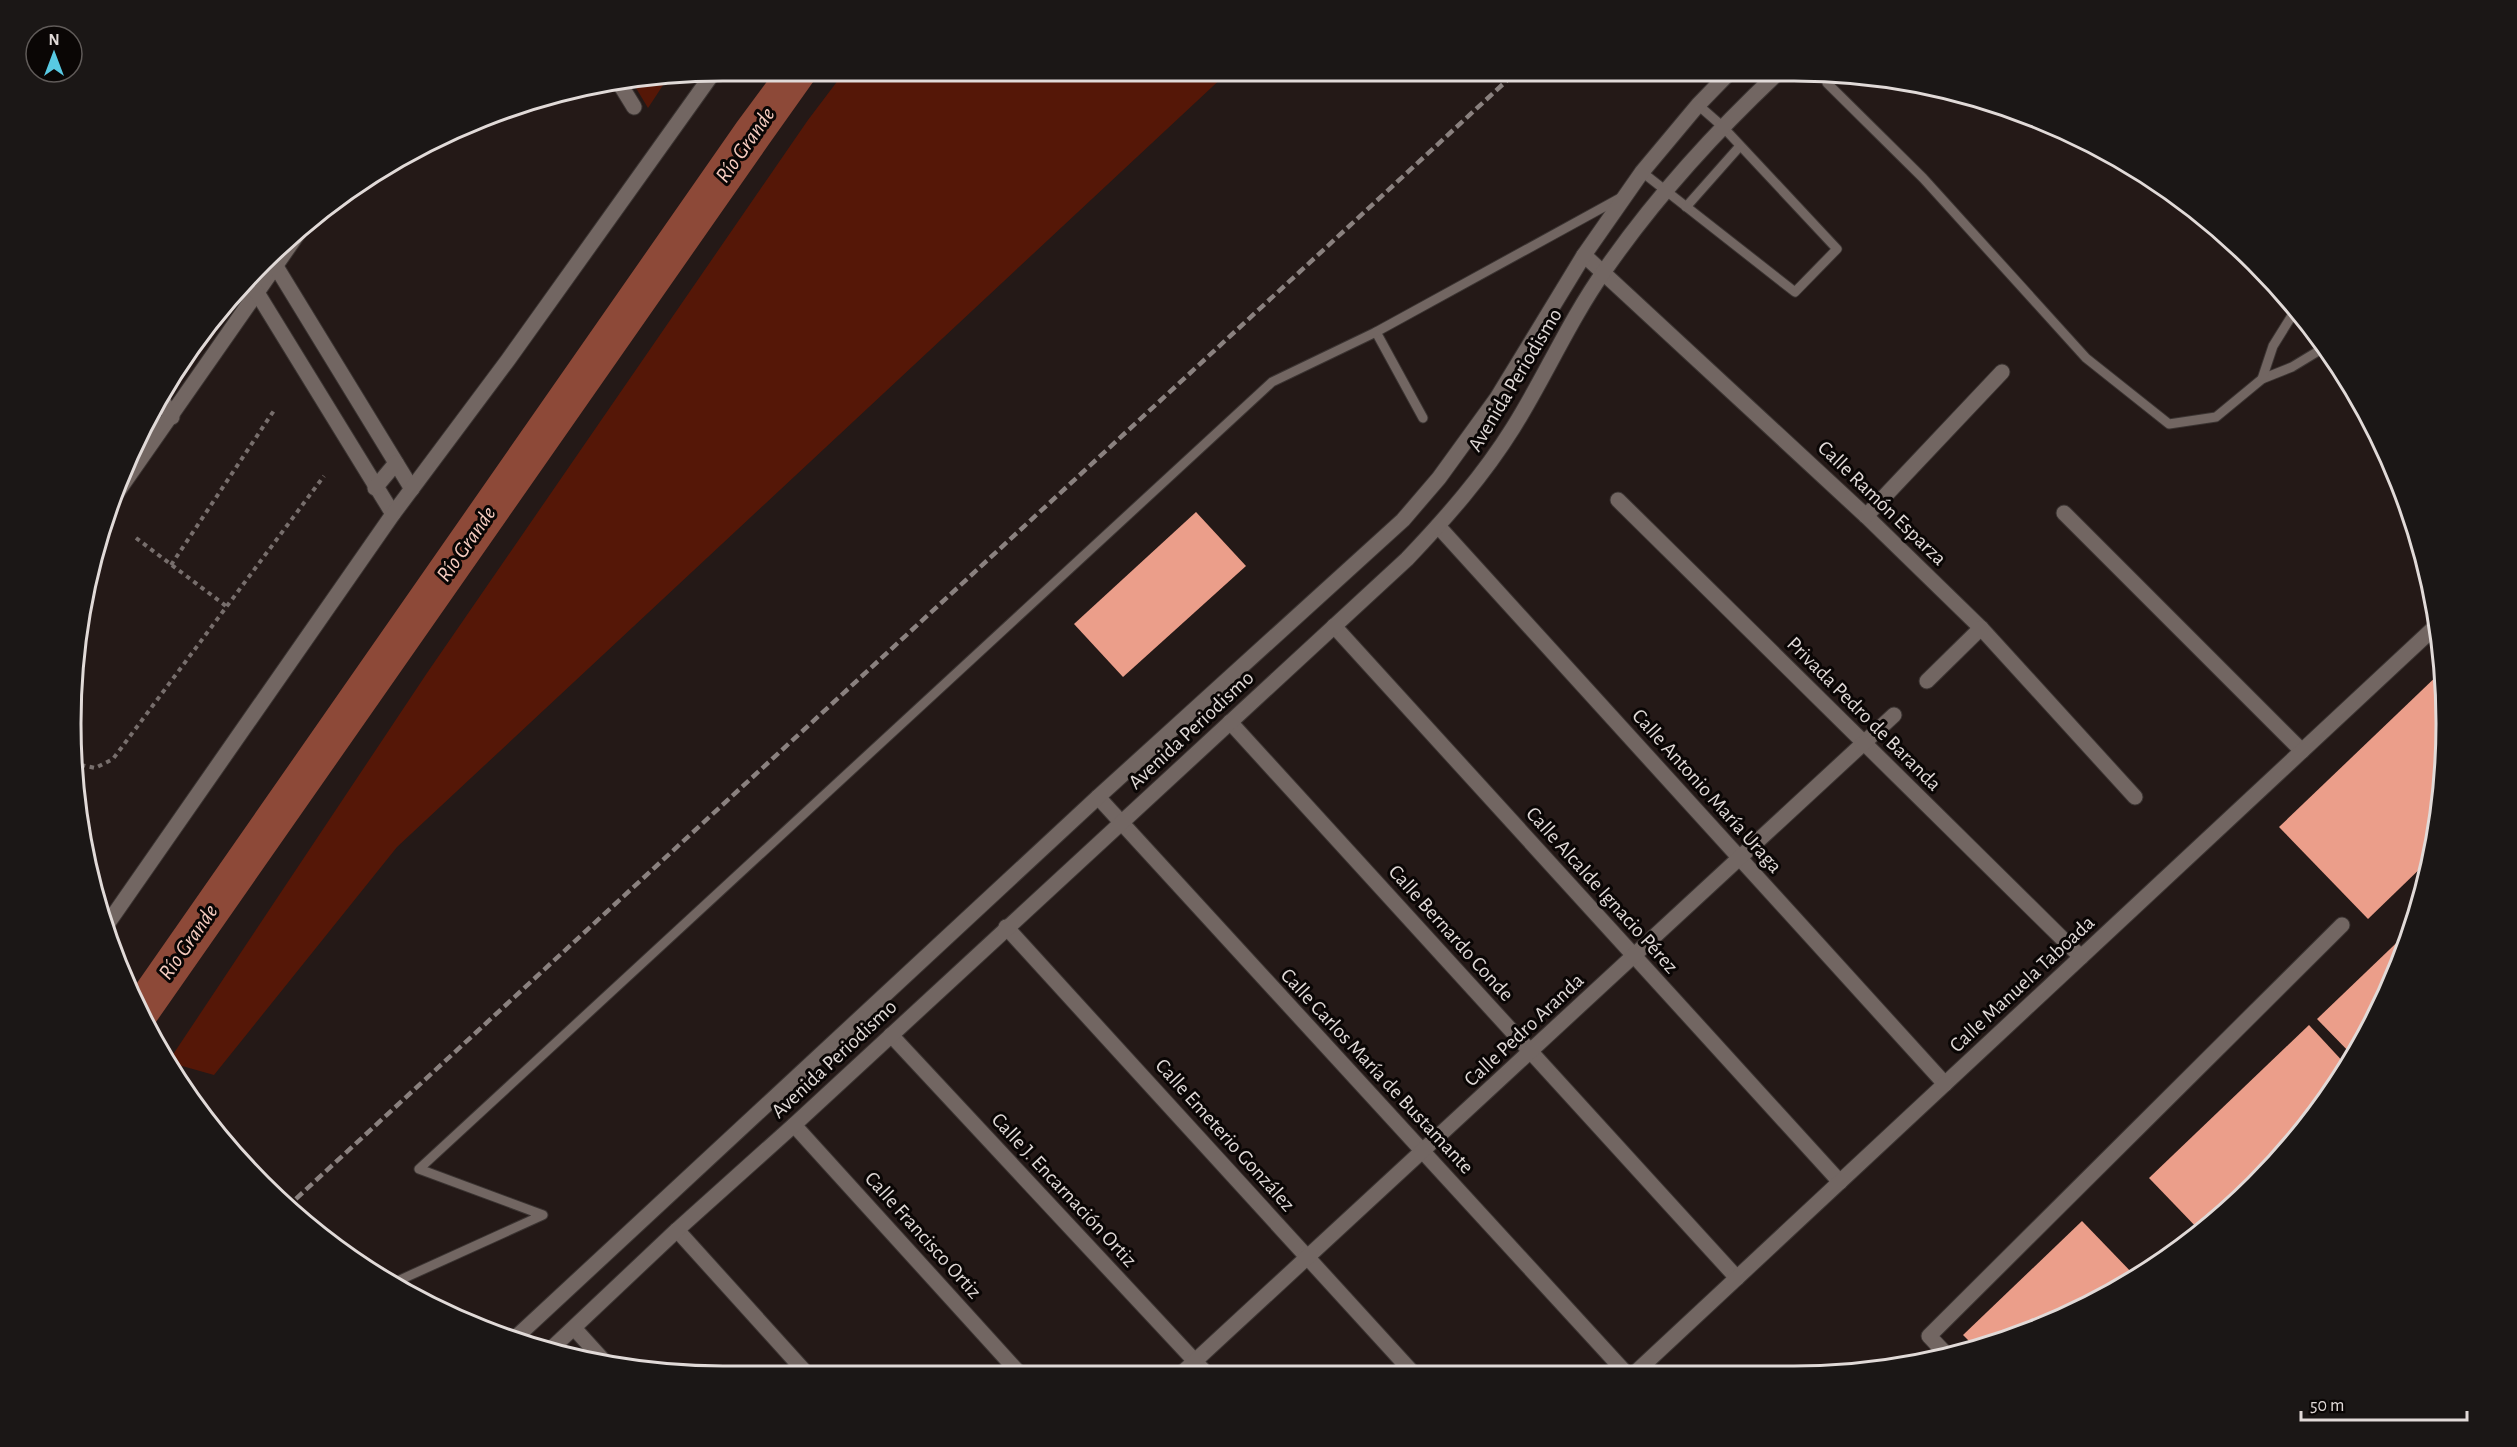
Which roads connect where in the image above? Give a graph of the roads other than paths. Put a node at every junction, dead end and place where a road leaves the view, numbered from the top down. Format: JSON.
{"nodes":[{"id":1,"x":707,"y":81,"type":"edge"},
{"id":2,"x":1721,"y":81,"type":"edge"},
{"id":3,"x":1770,"y":81,"type":"edge"},
{"id":4,"x":1827,"y":83,"type":"dead end"},
{"id":5,"x":623,"y":89,"type":"edge"},
{"id":6,"x":1698,"y":105,"type":"junction"},
{"id":7,"x":634,"y":107,"type":"dead end"},
{"id":8,"x":1722,"y":126,"type":"junction"},
{"id":9,"x":1740,"y":146,"type":"junction"},
{"id":10,"x":1642,"y":172,"type":"junction"},
{"id":11,"x":1666,"y":192,"type":"junction"},
{"id":12,"x":1626,"y":195,"type":"junction"},
{"id":13,"x":1686,"y":207,"type":"junction"},
{"id":14,"x":1584,"y":255,"type":"junction"},
{"id":15,"x":275,"y":264,"type":"edge"},
{"id":16,"x":268,"y":270,"type":"edge"},
{"id":17,"x":1604,"y":271,"type":"junction"},
{"id":18,"x":252,"y":287,"type":"edge"},
{"id":19,"x":255,"y":293,"type":"junction"},
{"id":20,"x":2291,"y":317,"type":"edge"},
{"id":21,"x":1376,"y":332,"type":"junction"},
{"id":22,"x":2317,"y":352,"type":"edge"},
{"id":23,"x":2002,"y":372,"type":"dead end"},
{"id":24,"x":2262,"y":379,"type":"junction"},
{"id":25,"x":165,"y":405,"type":"edge"},
{"id":26,"x":172,"y":417,"type":"junction"},
{"id":27,"x":1423,"y":418,"type":"dead end"},
{"id":28,"x":396,"y":463,"type":"junction"},
{"id":29,"x":133,"y":470,"type":"edge"},
{"id":30,"x":375,"y":488,"type":"junction"},
{"id":31,"x":412,"y":489,"type":"junction"},
{"id":32,"x":1618,"y":500,"type":"dead end"},
{"id":33,"x":2064,"y":513,"type":"dead end"},
{"id":34,"x":393,"y":514,"type":"junction"},
{"id":35,"x":1866,"y":516,"type":"junction"},
{"id":36,"x":1438,"y":526,"type":"junction"},
{"id":37,"x":1334,"y":626,"type":"junction"},
{"id":38,"x":1982,"y":628,"type":"junction"},
{"id":39,"x":2430,"y":632,"type":"edge"},
{"id":40,"x":1927,"y":681,"type":"dead end"},
{"id":41,"x":1894,"y":716,"type":"dead end"},
{"id":42,"x":1230,"y":722,"type":"junction"},
{"id":43,"x":1864,"y":743,"type":"junction"},
{"id":44,"x":2302,"y":751,"type":"junction"},
{"id":45,"x":1098,"y":797,"type":"junction"},
{"id":46,"x":2135,"y":797,"type":"dead end"},
{"id":47,"x":1121,"y":823,"type":"junction"},
{"id":48,"x":1740,"y":858,"type":"junction"},
{"id":49,"x":111,"y":918,"type":"edge"},
{"id":50,"x":2342,"y":925,"type":"dead end"},
{"id":51,"x":1006,"y":927,"type":"junction"},
{"id":52,"x":1634,"y":956,"type":"junction"},
{"id":53,"x":2081,"y":957,"type":"junction"},
{"id":54,"x":891,"y":1035,"type":"junction"},
{"id":55,"x":1531,"y":1052,"type":"junction"},
{"id":56,"x":1945,"y":1084,"type":"junction"},
{"id":57,"x":794,"y":1125,"type":"junction"},
{"id":58,"x":1423,"y":1152,"type":"junction"},
{"id":59,"x":1840,"y":1182,"type":"junction"},
{"id":60,"x":677,"y":1230,"type":"junction"},
{"id":61,"x":1307,"y":1256,"type":"junction"},
{"id":62,"x":1737,"y":1278,"type":"junction"},
{"id":63,"x":401,"y":1279,"type":"edge"},
{"id":64,"x":574,"y":1328,"type":"junction"},
{"id":65,"x":521,"y":1333,"type":"edge"},
{"id":66,"x":557,"y":1344,"type":"edge"},
{"id":67,"x":1941,"y":1349,"type":"edge"},
{"id":68,"x":597,"y":1354,"type":"edge"},
{"id":69,"x":1195,"y":1361,"type":"junction"},
{"id":70,"x":800,"y":1366,"type":"edge"},
{"id":71,"x":1013,"y":1366,"type":"edge"},
{"id":72,"x":1190,"y":1366,"type":"edge"},
{"id":73,"x":1200,"y":1366,"type":"edge"},
{"id":74,"x":1408,"y":1366,"type":"edge"},
{"id":75,"x":1619,"y":1366,"type":"edge"},
{"id":76,"x":1642,"y":1366,"type":"edge"}],
"edges":[{"from":1,"to":31,"type":"street"},
{"from":2,"to":6,"type":"street","name":"Avenida Periodismo"},
{"from":3,"to":8,"type":"street","name":"Avenida Periodismo"},
{"from":4,"to":24,"type":"lane"},
{"from":5,"to":7,"type":"street"},
{"from":6,"to":8,"type":"lane"},
{"from":6,"to":10,"type":"street","name":"Avenida Periodismo"},
{"from":8,"to":9,"type":"lane"},
{"from":8,"to":11,"type":"street","name":"Avenida Periodismo"},
{"from":9,"to":13,"type":"lane"},
{"from":9,"to":13,"type":"lane"},
{"from":10,"to":11,"type":"lane"},
{"from":10,"to":12,"type":"street","name":"Avenida Periodismo"},
{"from":11,"to":13,"type":"lane"},
{"from":11,"to":17,"type":"street","name":"Avenida Periodismo"},
{"from":12,"to":14,"type":"street","name":"Avenida Periodismo"},
{"from":12,"to":21,"type":"lane"},
{"from":14,"to":17,"type":"street","name":"Calle Ramón Esparza"},
{"from":14,"to":45,"type":"street","name":"Avenida Periodismo"},
{"from":15,"to":28,"type":"street"},
{"from":16,"to":19,"type":"street"},
{"from":17,"to":35,"type":"street","name":"Calle Ramón Esparza"},
{"from":17,"to":36,"type":"street","name":"Avenida Periodismo"},
{"from":18,"to":19,"type":"street"},
{"from":19,"to":26,"type":"street"},
{"from":19,"to":30,"type":"street"},
{"from":20,"to":24,"type":"lane"},
{"from":21,"to":27,"type":"lane"},
{"from":21,"to":63,"type":"lane"},
{"from":22,"to":24,"type":"lane"},
{"from":23,"to":35,"type":"street"},
{"from":25,"to":26,"type":"street"},
{"from":26,"to":29,"type":"street"},
{"from":28,"to":30,"type":"street"},
{"from":28,"to":31,"type":"street"},
{"from":30,"to":34,"type":"street"},
{"from":31,"to":34,"type":"street"},
{"from":32,"to":43,"type":"street","name":"Privada Pedro de Baranda"},
{"from":33,"to":44,"type":"street"},
{"from":34,"to":49,"type":"street"},
{"from":35,"to":38,"type":"street","name":"Calle Ramón Esparza"},
{"from":36,"to":37,"type":"street","name":"Avenida Periodismo"},
{"from":36,"to":48,"type":"street","name":"Calle Antonio María Uraga"},
{"from":37,"to":42,"type":"street","name":"Avenida Periodismo"},
{"from":37,"to":52,"type":"street","name":"Calle Alcalde Ignacio Pérez"},
{"from":38,"to":40,"type":"street"},
{"from":38,"to":46,"type":"street","name":"Calle Ramón Esparza"},
{"from":39,"to":44,"type":"street","name":"Calle Manuela Taboada"},
{"from":41,"to":43,"type":"street","name":"Calle Pedro Aranda"},
{"from":42,"to":47,"type":"street","name":"Avenida Periodismo"},
{"from":42,"to":55,"type":"street","name":"Calle Bernardo Conde"},
{"from":43,"to":48,"type":"street","name":"Calle Pedro Aranda"},
{"from":43,"to":53,"type":"street","name":"Privada Pedro de Baranda"},
{"from":44,"to":53,"type":"street","name":"Calle Manuela Taboada"},
{"from":45,"to":47,"type":"street","name":"Calle Carlos María de Bustamante"},
{"from":45,"to":65,"type":"street","name":"Avenida Periodismo"},
{"from":47,"to":51,"type":"street","name":"Avenida Periodismo"},
{"from":47,"to":58,"type":"street","name":"Calle Carlos María de Bustamante"},
{"from":48,"to":52,"type":"street","name":"Calle Pedro Aranda"},
{"from":48,"to":56,"type":"street","name":"Calle Antonio María Uraga"},
{"from":50,"to":67,"type":"street"},
{"from":51,"to":54,"type":"street","name":"Avenida Periodismo"},
{"from":51,"to":61,"type":"street","name":"Calle Emeterio González"},
{"from":52,"to":55,"type":"street","name":"Calle Pedro Aranda"},
{"from":52,"to":59,"type":"street","name":"Calle Alcalde Ignacio Pérez"},
{"from":53,"to":56,"type":"street","name":"Calle Manuela Taboada"},
{"from":54,"to":57,"type":"street","name":"Avenida Periodismo"},
{"from":54,"to":69,"type":"street","name":"Calle J. Encarnación Ortiz"},
{"from":55,"to":58,"type":"street","name":"Calle Pedro Aranda"},
{"from":55,"to":62,"type":"street","name":"Calle Bernardo Conde"},
{"from":56,"to":59,"type":"street","name":"Calle Manuela Taboada"},
{"from":57,"to":60,"type":"street","name":"Avenida Periodismo"},
{"from":57,"to":71,"type":"street","name":"Calle Francisco Ortiz"},
{"from":58,"to":61,"type":"street","name":"Calle Pedro Aranda"},
{"from":58,"to":75,"type":"street","name":"Calle Carlos María de Bustamante"},
{"from":59,"to":62,"type":"street","name":"Calle Manuela Taboada"},
{"from":60,"to":64,"type":"street","name":"Avenida Periodismo"},
{"from":60,"to":70,"type":"street"},
{"from":61,"to":69,"type":"street","name":"Calle Pedro Aranda"},
{"from":61,"to":74,"type":"street","name":"Calle Emeterio González"},
{"from":62,"to":76,"type":"street","name":"Calle Manuela Taboada"},
{"from":64,"to":66,"type":"street","name":"Avenida Periodismo"},
{"from":64,"to":68,"type":"street"},
{"from":69,"to":72,"type":"street","name":"Calle Pedro Aranda"},
{"from":69,"to":73,"type":"street","name":"Calle J. Encarnación Ortiz"}]}
